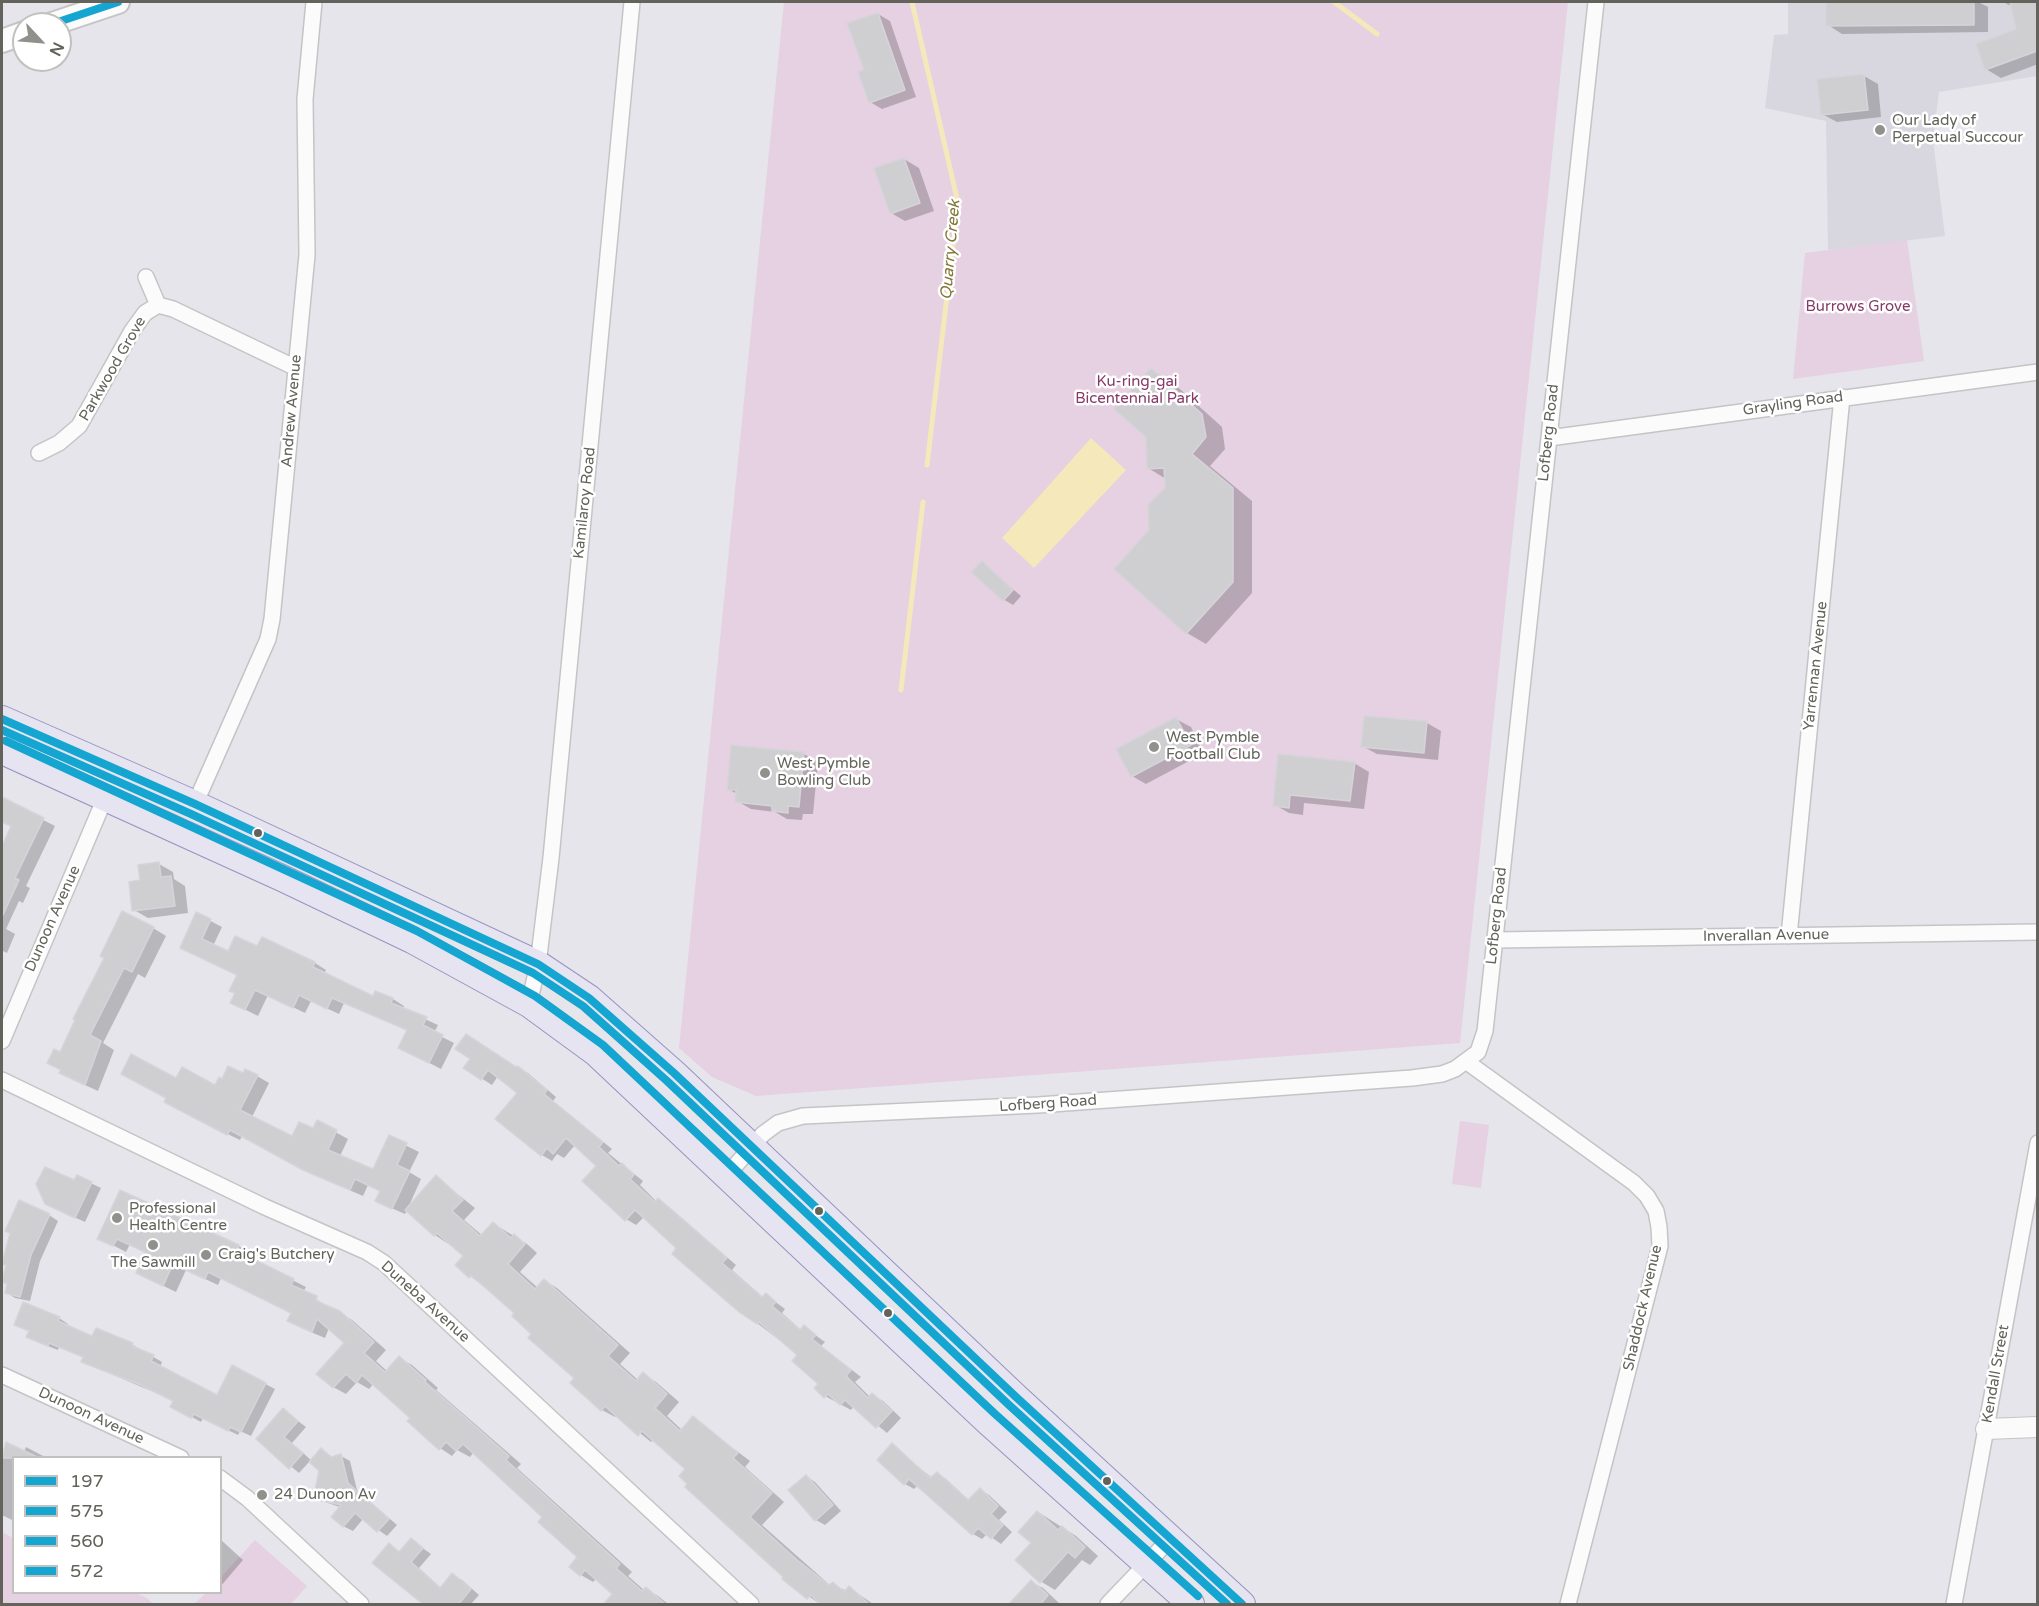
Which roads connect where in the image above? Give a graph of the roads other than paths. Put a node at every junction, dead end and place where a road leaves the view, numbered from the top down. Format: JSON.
{"nodes":[{"id":1,"x":118,"y":2,"type":"edge"},
{"id":2,"x":314,"y":2,"type":"edge"},
{"id":3,"x":632,"y":2,"type":"edge"},
{"id":4,"x":1596,"y":2,"type":"edge"},
{"id":5,"x":72,"y":17,"type":"edge"},
{"id":6,"x":146,"y":278,"type":"dead end"},
{"id":7,"x":158,"y":305,"type":"junction"},
{"id":8,"x":296,"y":368,"type":"junction"},
{"id":9,"x":2037,"y":372,"type":"edge"},
{"id":10,"x":1842,"y":397,"type":"junction"},
{"id":11,"x":1549,"y":438,"type":"junction"},
{"id":12,"x":39,"y":453,"type":"dead end"},
{"id":13,"x":2,"y":719,"type":"edge"},
{"id":14,"x":2,"y":751,"type":"edge"},
{"id":15,"x":105,"y":798,"type":"junction"},
{"id":16,"x":195,"y":804,"type":"junction"},
{"id":17,"x":2037,"y":932,"type":"edge"},
{"id":18,"x":1789,"y":936,"type":"junction"},
{"id":19,"x":1494,"y":940,"type":"junction"},
{"id":20,"x":538,"y":964,"type":"junction"},
{"id":21,"x":529,"y":1004,"type":"junction"},
{"id":22,"x":6,"y":1010,"type":"edge"},
{"id":23,"x":2,"y":1041,"type":"edge"},
{"id":24,"x":1467,"y":1062,"type":"junction"},
{"id":25,"x":2,"y":1080,"type":"edge"},
{"id":26,"x":2037,"y":1143,"type":"edge"},
{"id":27,"x":751,"y":1146,"type":"junction"},
{"id":28,"x":727,"y":1175,"type":"junction"},
{"id":29,"x":2,"y":1374,"type":"edge"},
{"id":30,"x":2037,"y":1427,"type":"edge"},
{"id":31,"x":1986,"y":1429,"type":"junction"},
{"id":32,"x":177,"y":1456,"type":"edge"},
{"id":33,"x":222,"y":1479,"type":"edge"},
{"id":34,"x":1170,"y":1538,"type":"junction"},
{"id":35,"x":1146,"y":1564,"type":"junction"},
{"id":36,"x":361,"y":1605,"type":"edge"},
{"id":37,"x":752,"y":1605,"type":"edge"},
{"id":38,"x":1108,"y":1605,"type":"edge"},
{"id":39,"x":1191,"y":1605,"type":"edge"},
{"id":40,"x":1242,"y":1605,"type":"edge"},
{"id":41,"x":1568,"y":1605,"type":"edge"},
{"id":42,"x":1954,"y":1605,"type":"edge"}],
"edges":[{"from":1,"to":5,"type":"main road"},
{"from":2,"to":8,"type":"street","name":"Andrew Avenue"},
{"from":3,"to":20,"type":"street","name":"Kamilaroy Road"},
{"from":4,"to":11,"type":"street","name":"Lofberg Road"},
{"from":6,"to":7,"type":"street","name":"Parkwood Grove"},
{"from":7,"to":8,"type":"street","name":"Parkwood Grove"},
{"from":7,"to":12,"type":"street","name":"Parkwood Grove"},
{"from":8,"to":16,"type":"street","name":"Andrew Avenue"},
{"from":9,"to":10,"type":"street","name":"Grayling Road"},
{"from":10,"to":11,"type":"street","name":"Grayling Road"},
{"from":10,"to":18,"type":"street","name":"Yarrennan Avenue"},
{"from":11,"to":19,"type":"street","name":"Lofberg Road"},
{"from":13,"to":16,"type":"highway"},
{"from":14,"to":15,"type":"highway"},
{"from":15,"to":21,"type":"highway"},
{"from":15,"to":22,"type":"street","name":"Dunoon Avenue"},
{"from":16,"to":20,"type":"highway"},
{"from":17,"to":18,"type":"street","name":"Inverallan Avenue"},
{"from":18,"to":19,"type":"street","name":"Inverallan Avenue"},
{"from":19,"to":24,"type":"street","name":"Lofberg Road"},
{"from":20,"to":21,"type":"street","name":"Kamilaroy Road"},
{"from":20,"to":27,"type":"highway"},
{"from":21,"to":28,"type":"highway"},
{"from":22,"to":23,"type":"street","name":"Dunoon Avenue"},
{"from":24,"to":27,"type":"street","name":"Lofberg Road"},
{"from":24,"to":41,"type":"street","name":"Shaddock Avenue"},
{"from":25,"to":37,"type":"street","name":"Duneba Avenue"},
{"from":26,"to":31,"type":"street","name":"Kendall Street"},
{"from":27,"to":28,"type":"street","name":"Lofberg Road"},
{"from":27,"to":34,"type":"highway"},
{"from":28,"to":35,"type":"highway"},
{"from":29,"to":32,"type":"street","name":"Dunoon Avenue"},
{"from":30,"to":31,"type":"street"},
{"from":31,"to":42,"type":"street","name":"Kendall Street"},
{"from":33,"to":36,"type":"street"},
{"from":34,"to":35,"type":"street"},
{"from":34,"to":40,"type":"highway"},
{"from":35,"to":38,"type":"street"},
{"from":35,"to":39,"type":"highway"}]}
